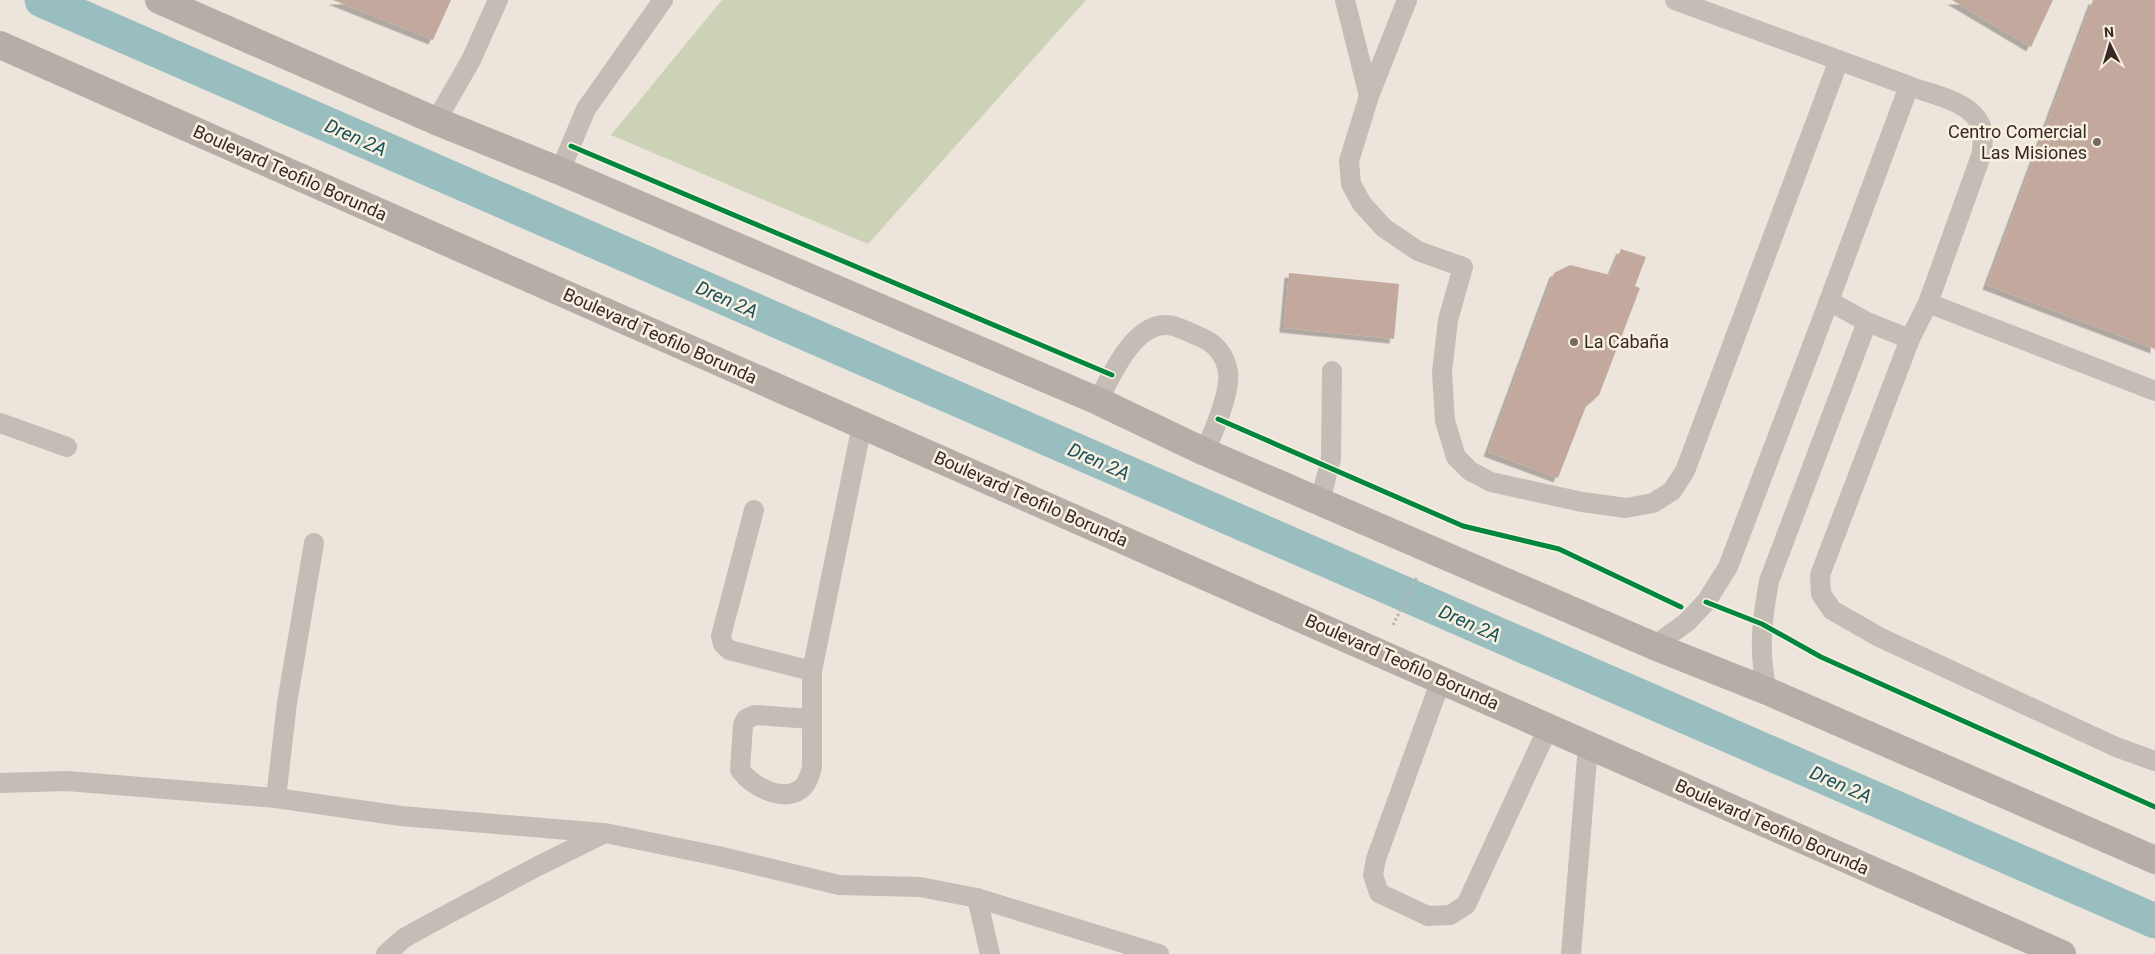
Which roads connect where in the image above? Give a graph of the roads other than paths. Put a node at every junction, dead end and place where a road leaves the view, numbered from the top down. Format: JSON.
{"nodes":[{"id":1,"x":159,"y":0,"type":"edge"},
{"id":2,"x":498,"y":0,"type":"edge"},
{"id":3,"x":663,"y":0,"type":"edge"},
{"id":4,"x":1345,"y":0,"type":"edge"},
{"id":5,"x":1407,"y":0,"type":"edge"},
{"id":6,"x":1675,"y":0,"type":"edge"},
{"id":7,"x":188,"y":7,"type":"edge"},
{"id":8,"x":0,"y":45,"type":"edge"},
{"id":9,"x":1839,"y":60,"type":"junction"},
{"id":10,"x":1909,"y":86,"type":"junction"},
{"id":11,"x":1369,"y":96,"type":"junction"},
{"id":12,"x":436,"y":121,"type":"junction"},
{"id":13,"x":560,"y":171,"type":"junction"},
{"id":14,"x":1829,"y":301,"type":"junction"},
{"id":15,"x":1928,"y":303,"type":"junction"},
{"id":16,"x":1867,"y":322,"type":"junction"},
{"id":17,"x":1910,"y":339,"type":"junction"},
{"id":18,"x":1332,"y":371,"type":"dead end"},
{"id":19,"x":2155,"y":391,"type":"edge"},
{"id":20,"x":1098,"y":401,"type":"junction"},
{"id":21,"x":0,"y":423,"type":"edge"},
{"id":22,"x":862,"y":425,"type":"junction"},
{"id":23,"x":67,"y":446,"type":"dead end"},
{"id":24,"x":1205,"y":452,"type":"junction"},
{"id":25,"x":1320,"y":501,"type":"junction"},
{"id":26,"x":754,"y":510,"type":"dead end"},
{"id":27,"x":314,"y":543,"type":"dead end"},
{"id":28,"x":1654,"y":646,"type":"junction"},
{"id":29,"x":812,"y":672,"type":"junction"},
{"id":30,"x":1441,"y":680,"type":"junction"},
{"id":31,"x":1767,"y":691,"type":"junction"},
{"id":32,"x":812,"y":719,"type":"junction"},
{"id":33,"x":1548,"y":728,"type":"junction"},
{"id":34,"x":1588,"y":746,"type":"junction"},
{"id":35,"x":2155,"y":761,"type":"edge"},
{"id":36,"x":0,"y":783,"type":"edge"},
{"id":37,"x":276,"y":798,"type":"junction"},
{"id":38,"x":605,"y":833,"type":"junction"},
{"id":39,"x":2155,"y":860,"type":"edge"},
{"id":40,"x":976,"y":898,"type":"junction"},
{"id":41,"x":386,"y":954,"type":"edge"},
{"id":42,"x":990,"y":954,"type":"edge"},
{"id":43,"x":1160,"y":954,"type":"edge"},
{"id":44,"x":1571,"y":954,"type":"edge"},
{"id":45,"x":2062,"y":954,"type":"edge"}],
"edges":[{"from":1,"to":7,"type":"main road"},
{"from":2,"to":12,"type":"lane"},
{"from":3,"to":13,"type":"lane"},
{"from":4,"to":11,"type":"lane"},
{"from":5,"to":11,"type":"lane"},
{"from":6,"to":9,"type":"lane"},
{"from":7,"to":12,"type":"main road"},
{"from":8,"to":22,"type":"main road","name":"Boulevard Teofilo Borunda"},
{"from":9,"to":10,"type":"lane"},
{"from":9,"to":11,"type":"lane"},
{"from":10,"to":14,"type":"lane"},
{"from":10,"to":15,"type":"lane"},
{"from":12,"to":13,"type":"main road"},
{"from":13,"to":20,"type":"main road"},
{"from":14,"to":16,"type":"lane"},
{"from":14,"to":28,"type":"lane"},
{"from":15,"to":17,"type":"lane"},
{"from":15,"to":19,"type":"lane"},
{"from":16,"to":17,"type":"lane"},
{"from":16,"to":31,"type":"lane"},
{"from":17,"to":35,"type":"lane"},
{"from":18,"to":25,"type":"lane"},
{"from":20,"to":24,"type":"main road"},
{"from":20,"to":24,"type":"lane"},
{"from":21,"to":23,"type":"lane"},
{"from":22,"to":29,"type":"lane"},
{"from":22,"to":30,"type":"main road","name":"Boulevard Teofilo Borunda"},
{"from":24,"to":25,"type":"main road"},
{"from":25,"to":28,"type":"main road"},
{"from":26,"to":29,"type":"lane"},
{"from":27,"to":37,"type":"lane"},
{"from":28,"to":31,"type":"main road"},
{"from":29,"to":32,"type":"lane"},
{"from":30,"to":33,"type":"main road","name":"Boulevard Teofilo Borunda"},
{"from":30,"to":33,"type":"lane"},
{"from":31,"to":39,"type":"main road"},
{"from":32,"to":32,"type":"lane"},
{"from":33,"to":34,"type":"main road","name":"Boulevard Teofilo Borunda"},
{"from":34,"to":44,"type":"lane"},
{"from":34,"to":45,"type":"main road","name":"Boulevard Teofilo Borunda"},
{"from":36,"to":37,"type":"lane"},
{"from":37,"to":38,"type":"lane"},
{"from":38,"to":40,"type":"lane"},
{"from":38,"to":41,"type":"lane"},
{"from":40,"to":42,"type":"lane"},
{"from":40,"to":43,"type":"lane"}]}
